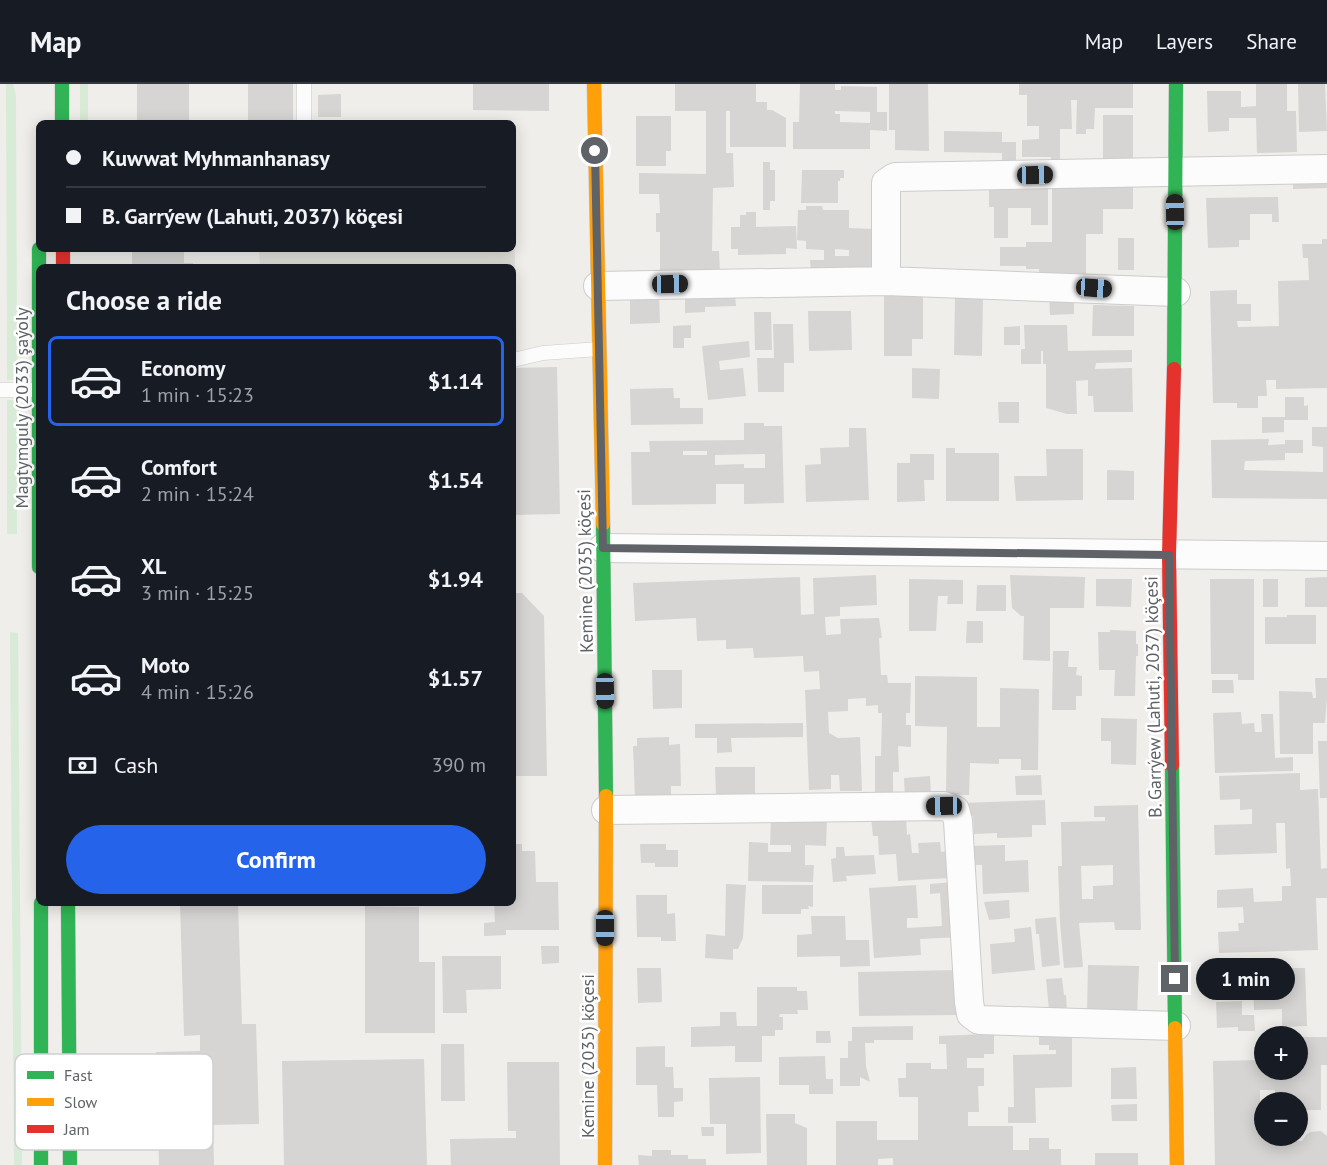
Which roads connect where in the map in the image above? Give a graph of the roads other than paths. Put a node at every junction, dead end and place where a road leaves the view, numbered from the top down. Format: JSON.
{"nodes":[{"id":1,"x":62,"y":84,"type":"edge"},
{"id":2,"x":304,"y":84,"type":"edge"},
{"id":3,"x":594,"y":84,"type":"edge"},
{"id":4,"x":1176,"y":84,"type":"edge"},
{"id":5,"x":62,"y":120,"type":"edge"},
{"id":6,"x":304,"y":120,"type":"dead end"},
{"id":7,"x":1327,"y":169,"type":"edge"},
{"id":8,"x":1174,"y":172,"type":"junction"},
{"id":9,"x":886,"y":281,"type":"junction"},
{"id":10,"x":598,"y":286,"type":"junction"},
{"id":11,"x":1176,"y":292,"type":"junction"},
{"id":12,"x":599,"y":350,"type":"junction"},
{"id":13,"x":516,"y":359,"type":"edge"},
{"id":14,"x":0,"y":390,"type":"edge"},
{"id":15,"x":36,"y":390,"type":"edge"},
{"id":16,"x":603,"y":548,"type":"junction"},
{"id":17,"x":1169,"y":555,"type":"junction"},
{"id":18,"x":1327,"y":556,"type":"edge"},
{"id":19,"x":606,"y":810,"type":"junction"},
{"id":20,"x":41,"y":906,"type":"edge"},
{"id":21,"x":68,"y":906,"type":"edge"},
{"id":22,"x":1176,"y":1026,"type":"junction"},
{"id":23,"x":41,"y":1054,"type":"edge"},
{"id":24,"x":69,"y":1054,"type":"edge"},
{"id":25,"x":70,"y":1150,"type":"edge"},
{"id":26,"x":70,"y":1165,"type":"edge"},
{"id":27,"x":605,"y":1165,"type":"edge"},
{"id":28,"x":1177,"y":1165,"type":"edge"}],
"edges":[{"from":1,"to":5,"type":"street"},
{"from":2,"to":6,"type":"lane"},
{"from":3,"to":10,"type":"street","name":"Kemine (2035) köçesi"},
{"from":4,"to":8,"type":"street","name":"B. Garrýew (Lahuti, 2037) köçesi"},
{"from":7,"to":8,"type":"street"},
{"from":8,"to":9,"type":"street"},
{"from":8,"to":11,"type":"street","name":"B. Garrýew (Lahuti, 2037) köçesi"},
{"from":9,"to":10,"type":"street"},
{"from":9,"to":11,"type":"street"},
{"from":10,"to":12,"type":"street","name":"Kemine (2035) köçesi"},
{"from":11,"to":17,"type":"street","name":"B. Garrýew (Lahuti, 2037) köçesi"},
{"from":12,"to":13,"type":"lane"},
{"from":12,"to":16,"type":"street","name":"Kemine (2035) köçesi"},
{"from":14,"to":15,"type":"lane"},
{"from":16,"to":17,"type":"street"},
{"from":16,"to":19,"type":"street","name":"Kemine (2035) köçesi"},
{"from":17,"to":18,"type":"street"},
{"from":17,"to":22,"type":"street","name":"B. Garrýew (Lahuti, 2037) köçesi"},
{"from":19,"to":22,"type":"street"},
{"from":19,"to":27,"type":"street","name":"Kemine (2035) köçesi"},
{"from":20,"to":23,"type":"street"},
{"from":21,"to":24,"type":"street"},
{"from":22,"to":28,"type":"street","name":"B. Garrýew (Lahuti, 2037) köçesi"},
{"from":25,"to":26,"type":"street"}]}
